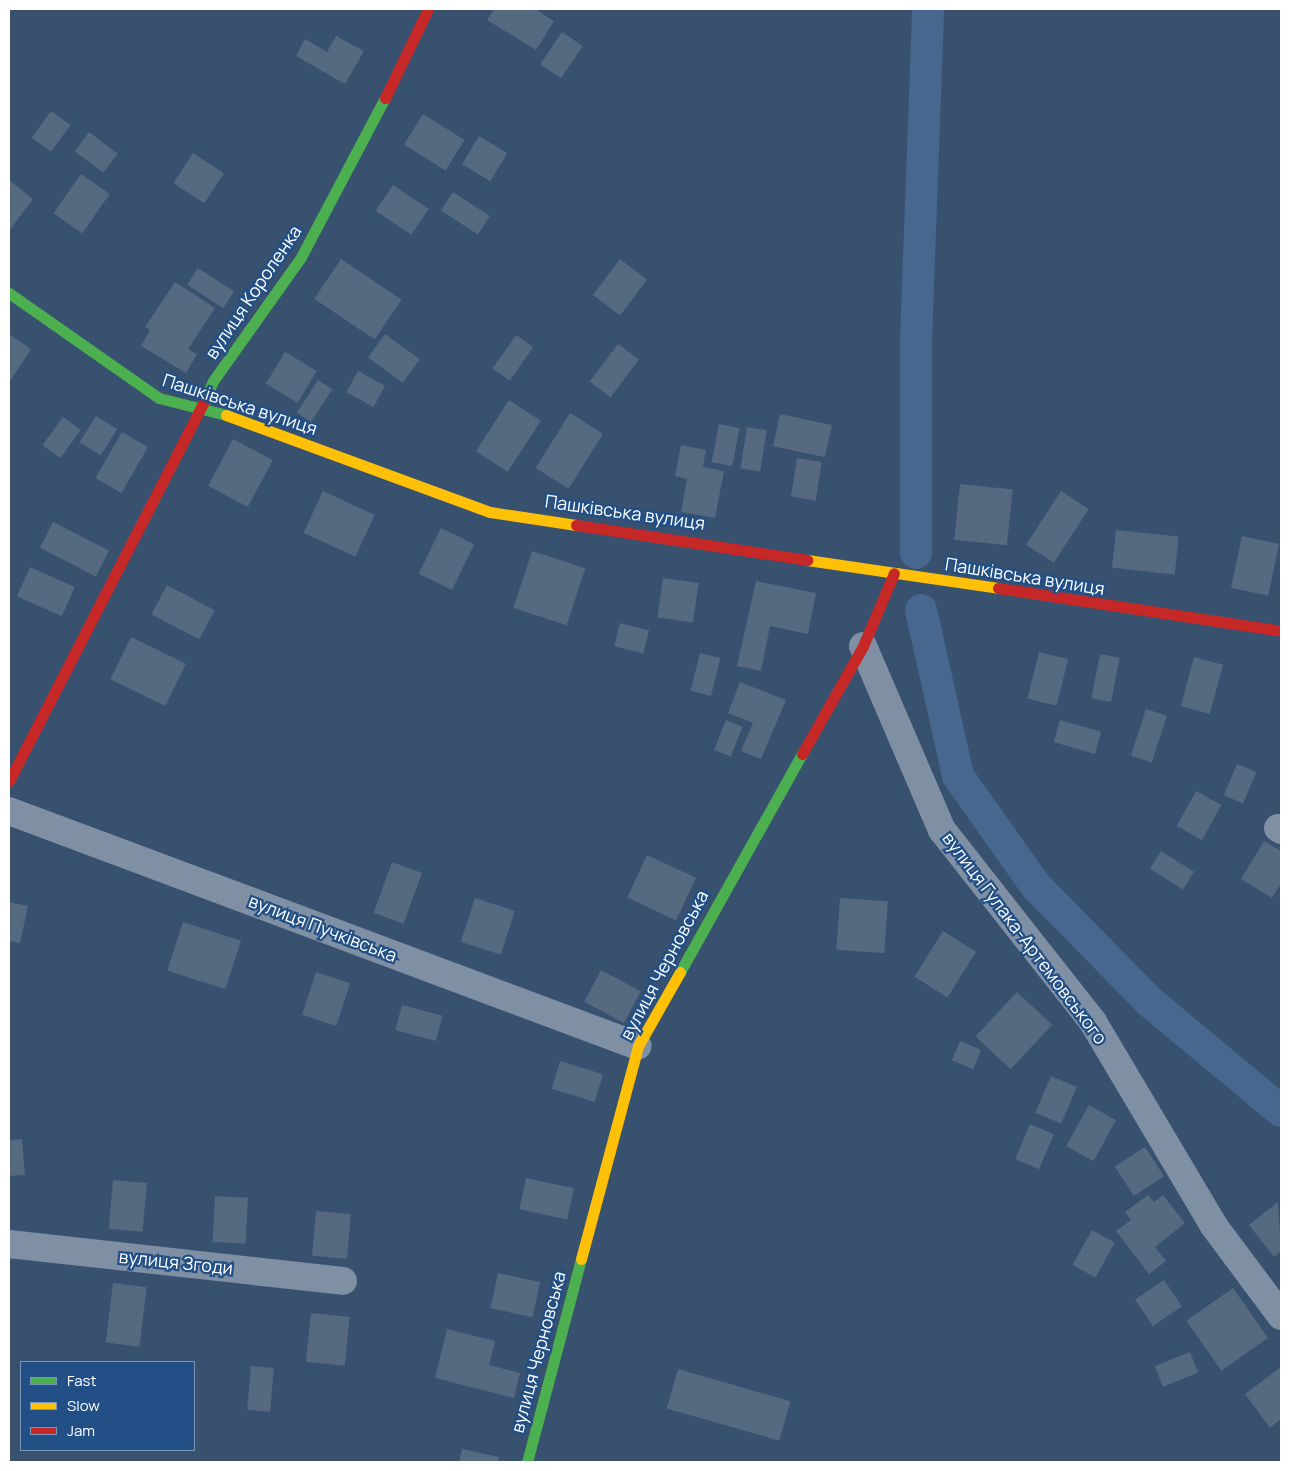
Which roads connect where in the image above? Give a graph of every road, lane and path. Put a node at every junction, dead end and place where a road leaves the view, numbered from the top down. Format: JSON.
{"nodes":[{"id":1,"x":428,"y":9,"type":"edge"},
{"id":2,"x":9,"y":293,"type":"edge"},
{"id":3,"x":201,"y":412,"type":"junction"},
{"id":4,"x":894,"y":573,"type":"junction"},
{"id":5,"x":1281,"y":631,"type":"edge"},
{"id":6,"x":863,"y":646,"type":"junction"},
{"id":7,"x":9,"y":780,"type":"edge"},
{"id":8,"x":9,"y":811,"type":"edge"},
{"id":9,"x":638,"y":1046,"type":"junction"},
{"id":10,"x":9,"y":1244,"type":"edge"},
{"id":11,"x":343,"y":1281,"type":"dead end"},
{"id":12,"x":1281,"y":1316,"type":"edge"},
{"id":13,"x":527,"y":1462,"type":"edge"}],
"edges":[{"from":1,"to":3,"type":"street","name":"вулиця Короленка"},
{"from":2,"to":3,"type":"street","name":"Пашківська вулиця"},
{"from":3,"to":4,"type":"street","name":"Пашківська вулиця"},
{"from":3,"to":7,"type":"street","name":"вулиця Короленка"},
{"from":4,"to":5,"type":"street","name":"Пашківська вулиця"},
{"from":4,"to":6,"type":"street","name":"вулиця Черновська"},
{"from":6,"to":9,"type":"street","name":"вулиця Черновська"},
{"from":6,"to":12,"type":"street","name":"вулиця Гулака-Артемовського"},
{"from":8,"to":9,"type":"street","name":"вулиця Пучківська"},
{"from":9,"to":13,"type":"street","name":"вулиця Черновська"},
{"from":10,"to":11,"type":"street","name":"вулиця Згоди"}]}
